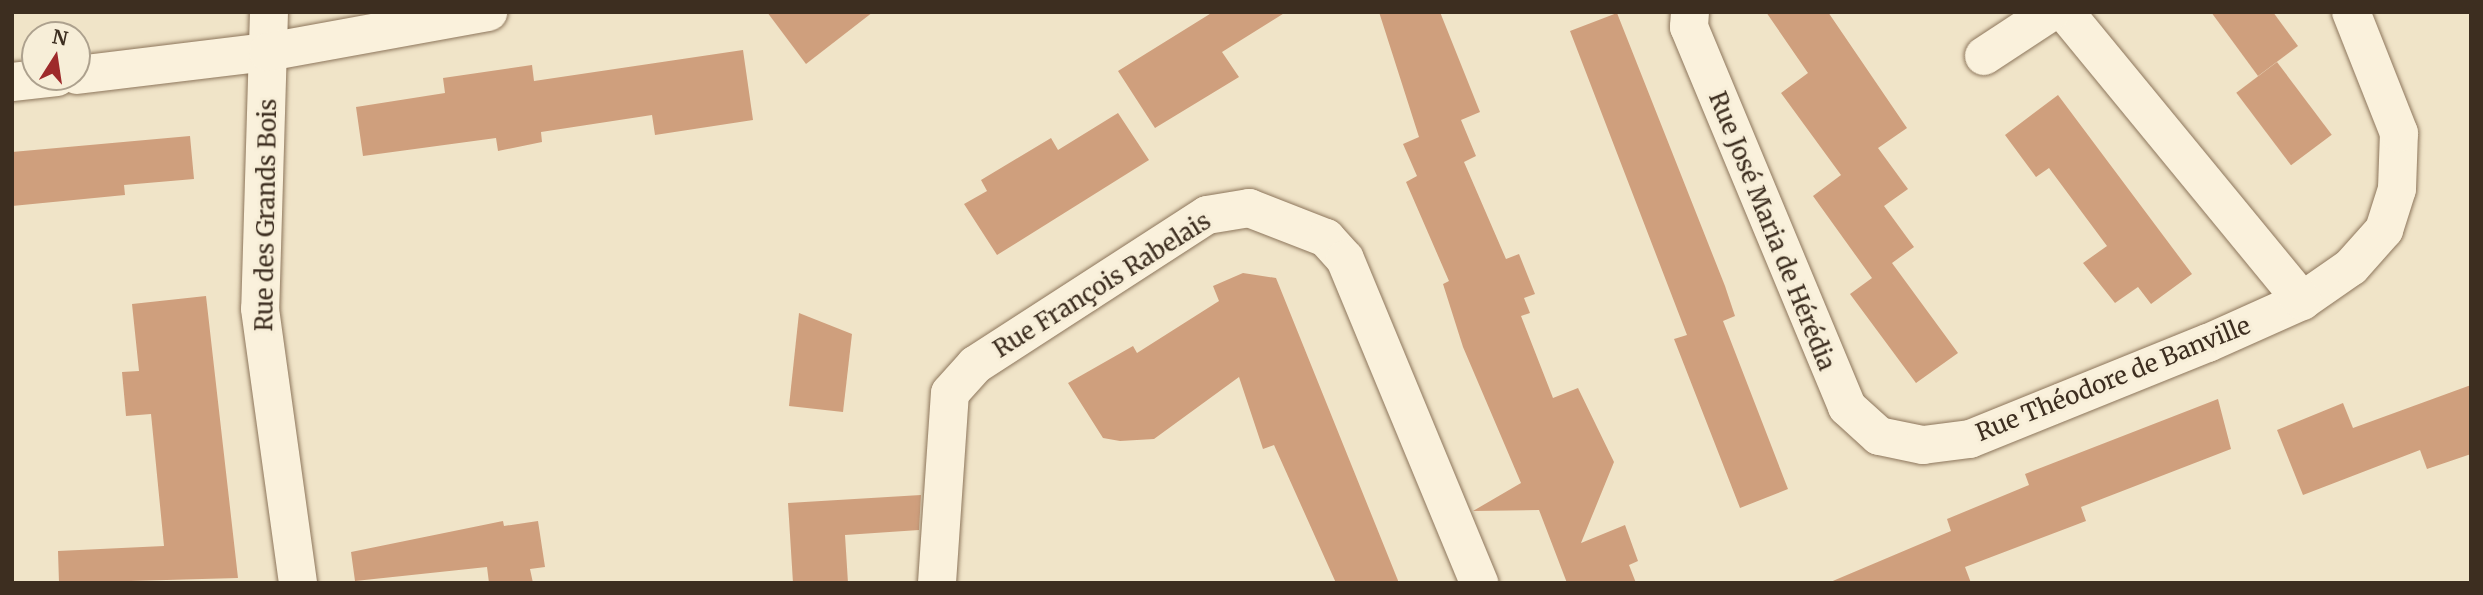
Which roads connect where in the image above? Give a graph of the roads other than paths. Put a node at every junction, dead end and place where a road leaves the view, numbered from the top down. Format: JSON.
{"nodes":[{"id":1,"x":269,"y":12,"type":"edge"},
{"id":2,"x":488,"y":12,"type":"edge"},
{"id":3,"x":1690,"y":12,"type":"edge"},
{"id":4,"x":2051,"y":12,"type":"edge"},
{"id":5,"x":2065,"y":12,"type":"edge"},
{"id":6,"x":2351,"y":12,"type":"edge"},
{"id":7,"x":268,"y":52,"type":"junction"},
{"id":8,"x":1984,"y":56,"type":"dead end"},
{"id":9,"x":91,"y":73,"type":"edge"},
{"id":10,"x":2302,"y":301,"type":"junction"},
{"id":11,"x":1879,"y":436,"type":"joint"},
{"id":12,"x":298,"y":583,"type":"edge"},
{"id":13,"x":937,"y":583,"type":"edge"},
{"id":14,"x":1479,"y":583,"type":"edge"}],
"edges":[{"from":1,"to":7,"type":"street","name":"Rue des Grands Bois"},
{"from":2,"to":7,"type":"street"},
{"from":3,"to":11,"type":"street","name":"Rue José Maria de Hérédia"},
{"from":4,"to":8,"type":"street"},
{"from":5,"to":10,"type":"street"},
{"from":6,"to":10,"type":"street","name":"Rue Théodore de Banville"},
{"from":7,"to":9,"type":"street"},
{"from":7,"to":12,"type":"street","name":"Rue des Grands Bois"},
{"from":10,"to":11,"type":"street","name":"Rue Théodore de Banville"},
{"from":13,"to":14,"type":"street","name":"Rue François Rabelais"}]}
